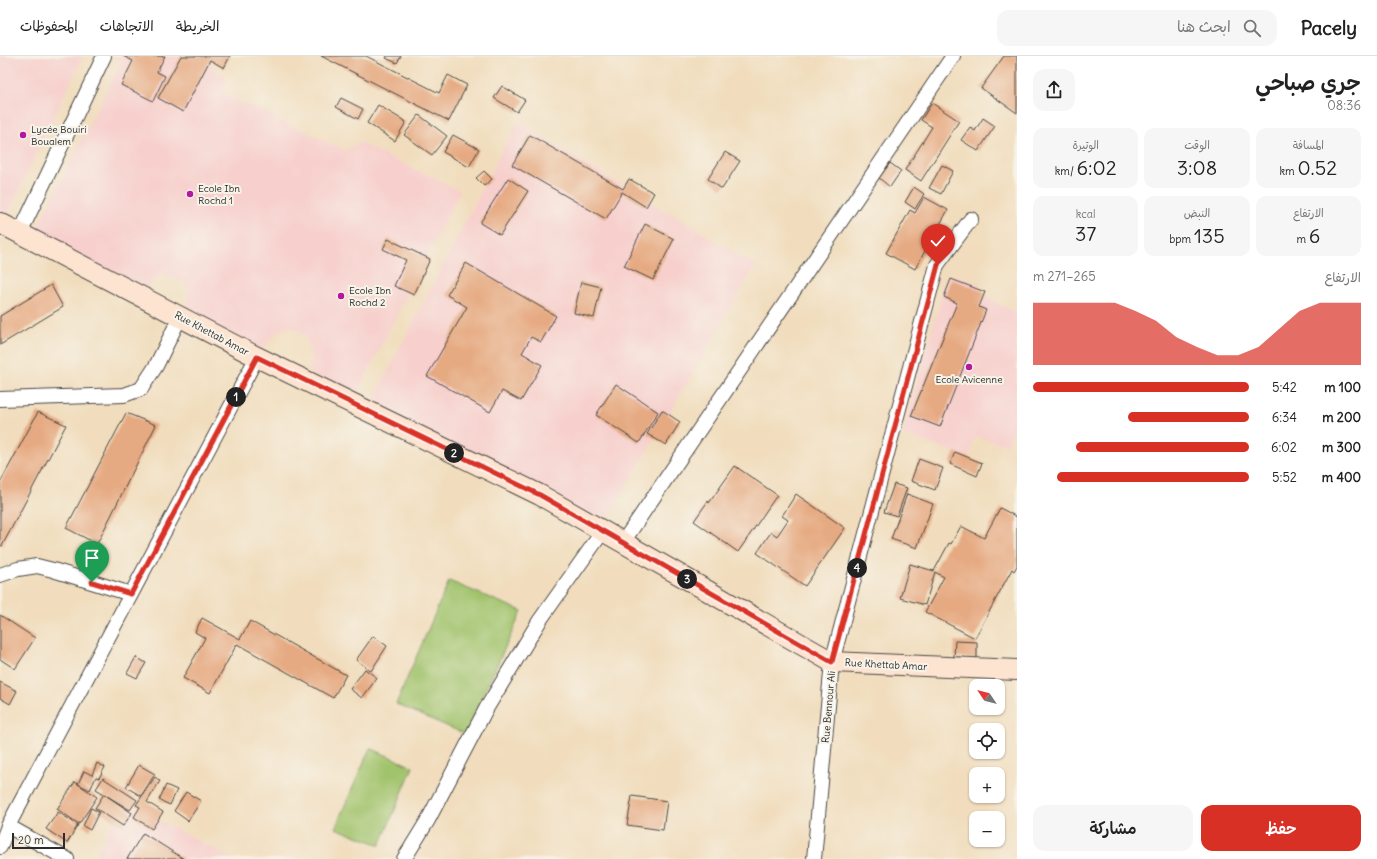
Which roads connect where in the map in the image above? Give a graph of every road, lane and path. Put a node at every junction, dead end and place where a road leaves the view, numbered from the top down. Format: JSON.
{"nodes":[{"id":1,"x":104,"y":56,"type":"edge"},
{"id":2,"x":953,"y":56,"type":"edge"},
{"id":3,"x":971,"y":219,"type":"dead end"},
{"id":4,"x":0,"y":223,"type":"edge"},
{"id":5,"x":20,"y":233,"type":"junction"},
{"id":6,"x":180,"y":317,"type":"junction"},
{"id":7,"x":257,"y":357,"type":"junction"},
{"id":8,"x":0,"y":399,"type":"edge"},
{"id":9,"x":603,"y":531,"type":"junction"},
{"id":10,"x":623,"y":542,"type":"junction"},
{"id":11,"x":0,"y":575,"type":"edge"},
{"id":12,"x":131,"y":594,"type":"junction"},
{"id":13,"x":832,"y":662,"type":"junction"},
{"id":14,"x":1017,"y":670,"type":"edge"},
{"id":15,"x":8,"y":826,"type":"junction"},
{"id":16,"x":0,"y":847,"type":"edge"},
{"id":17,"x":67,"y":859,"type":"edge"},
{"id":18,"x":404,"y":859,"type":"edge"},
{"id":19,"x":814,"y":859,"type":"edge"}],
"edges":[{"from":1,"to":5,"type":"street"},
{"from":2,"to":10,"type":"street"},
{"from":3,"to":13,"type":"street","name":"Rue Bennour Ali"},
{"from":4,"to":5,"type":"main road","name":"Rue Khettab Amar"},
{"from":5,"to":6,"type":"main road","name":"Rue Khettab Amar"},
{"from":6,"to":7,"type":"main road","name":"Rue Khettab Amar"},
{"from":6,"to":8,"type":"street"},
{"from":7,"to":9,"type":"main road","name":"Rue Khettab Amar"},
{"from":7,"to":12,"type":"street"},
{"from":9,"to":10,"type":"main road","name":"Rue Khettab Amar"},
{"from":9,"to":18,"type":"street"},
{"from":10,"to":13,"type":"main road","name":"Rue Khettab Amar"},
{"from":11,"to":12,"type":"street"},
{"from":12,"to":15,"type":"street"},
{"from":13,"to":14,"type":"main road","name":"Rue Khettab Amar"},
{"from":13,"to":19,"type":"street","name":"Rue Bennour Ali"},
{"from":15,"to":16,"type":"street"},
{"from":15,"to":17,"type":"street"}]}
